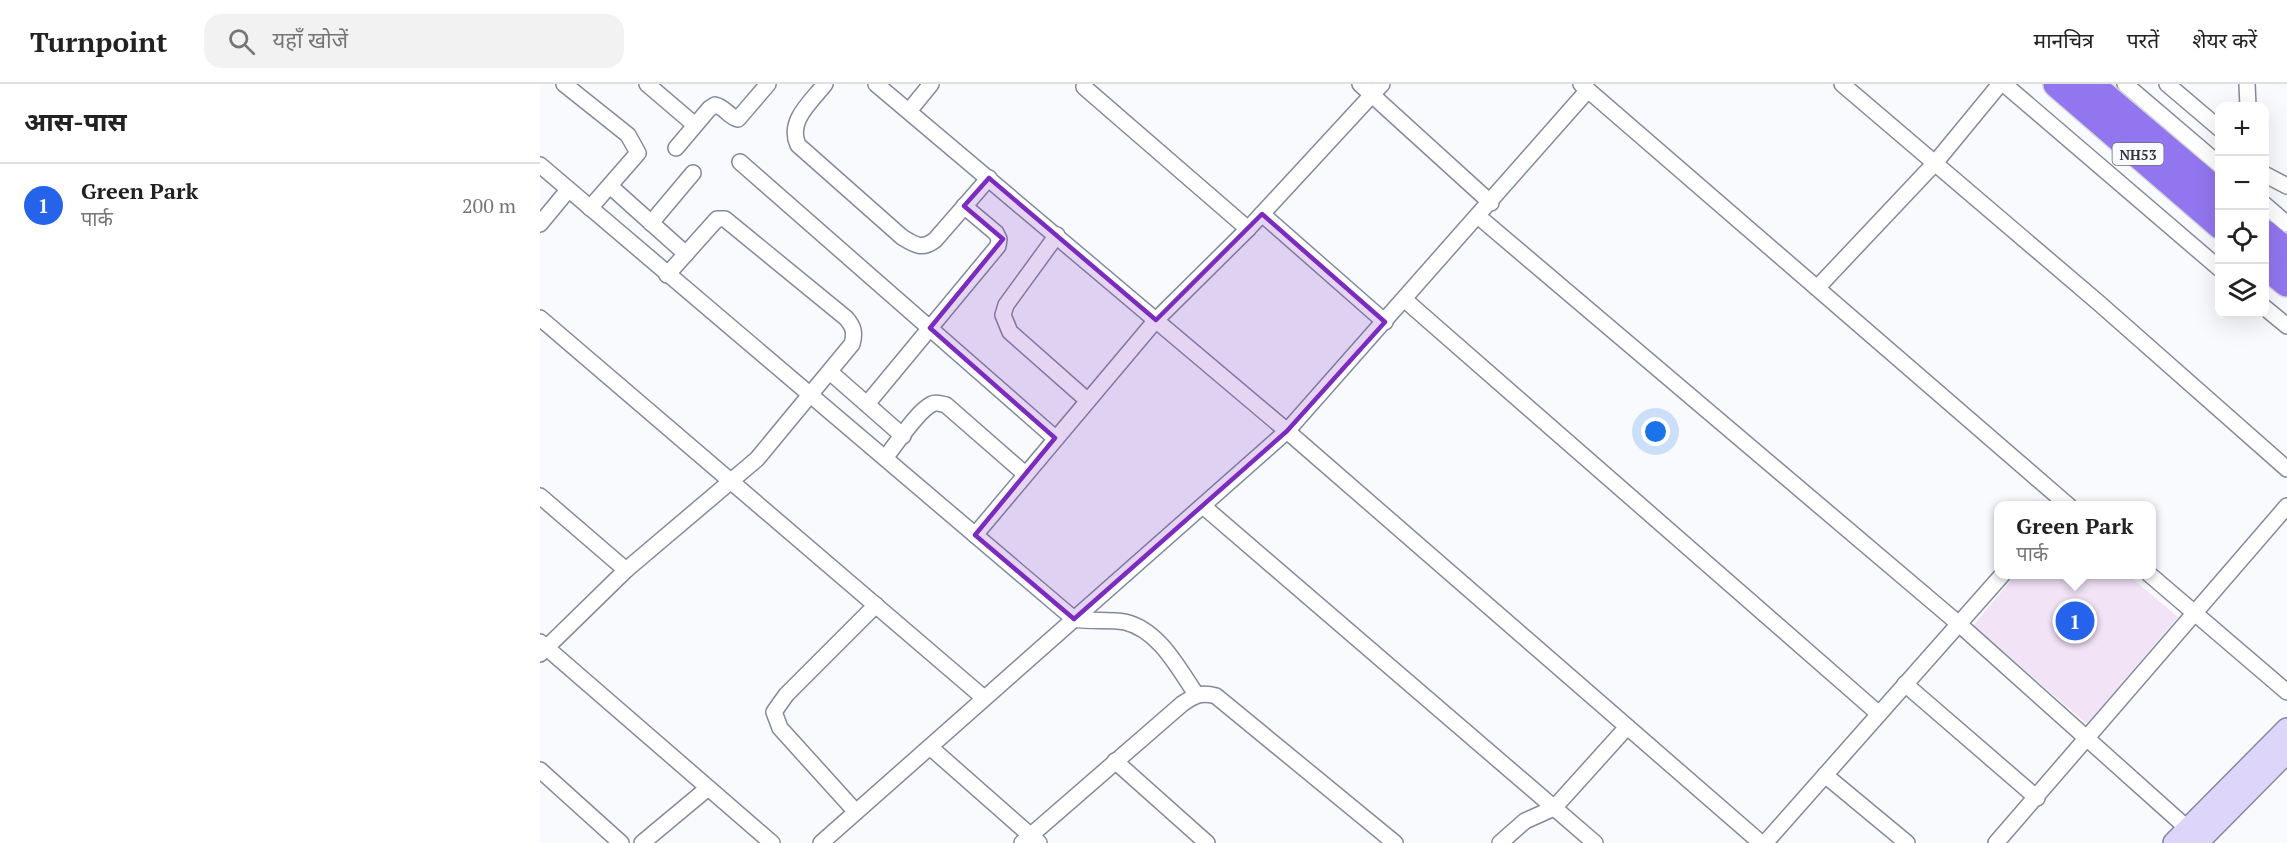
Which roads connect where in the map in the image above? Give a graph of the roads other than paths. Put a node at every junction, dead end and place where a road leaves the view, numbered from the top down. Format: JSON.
{"nodes":[{"id":1,"x":564,"y":84,"type":"edge"},
{"id":2,"x":647,"y":84,"type":"edge"},
{"id":3,"x":768,"y":84,"type":"edge"},
{"id":4,"x":825,"y":84,"type":"edge"},
{"id":5,"x":876,"y":84,"type":"edge"},
{"id":6,"x":931,"y":84,"type":"edge"},
{"id":7,"x":1360,"y":84,"type":"edge"},
{"id":8,"x":1842,"y":84,"type":"edge"},
{"id":9,"x":2002,"y":84,"type":"edge"},
{"id":10,"x":2057,"y":84,"type":"edge"},
{"id":11,"x":2090,"y":84,"type":"edge"},
{"id":12,"x":2125,"y":84,"type":"edge"},
{"id":13,"x":2167,"y":84,"type":"edge"},
{"id":14,"x":2247,"y":84,"type":"edge"},
{"id":15,"x":1084,"y":85,"type":"edge"},
{"id":16,"x":1585,"y":87,"type":"edge"},
{"id":17,"x":1377,"y":90,"type":"edge"},
{"id":18,"x":2248,"y":102,"type":"edge"},
{"id":19,"x":909,"y":111,"type":"junction"},
{"id":20,"x":2215,"y":125,"type":"edge"},
{"id":21,"x":695,"y":126,"type":"junction"},
{"id":22,"x":676,"y":148,"type":"dead end"},
{"id":23,"x":2215,"y":161,"type":"edge"},
{"id":24,"x":740,"y":162,"type":"dead end"},
{"id":25,"x":1935,"y":163,"type":"junction"},
{"id":26,"x":540,"y":165,"type":"edge"},
{"id":27,"x":693,"y":173,"type":"dead end"},
{"id":28,"x":2269,"y":176,"type":"edge"},
{"id":29,"x":989,"y":178,"type":"junction"},
{"id":30,"x":610,"y":186,"type":"junction"},
{"id":31,"x":2287,"y":186,"type":"edge"},
{"id":32,"x":568,"y":190,"type":"junction"},
{"id":33,"x":2215,"y":190,"type":"edge"},
{"id":34,"x":1491,"y":203,"type":"junction"},
{"id":35,"x":964,"y":207,"type":"junction"},
{"id":36,"x":590,"y":208,"type":"junction"},
{"id":37,"x":2269,"y":208,"type":"edge"},
{"id":38,"x":1262,"y":214,"type":"junction"},
{"id":39,"x":1479,"y":217,"type":"junction"},
{"id":40,"x":2215,"y":221,"type":"edge"},
{"id":41,"x":651,"y":223,"type":"junction"},
{"id":42,"x":540,"y":224,"type":"edge"},
{"id":43,"x":2287,"y":224,"type":"edge"},
{"id":44,"x":1248,"y":229,"type":"junction"},
{"id":45,"x":2269,"y":234,"type":"edge"},
{"id":46,"x":1057,"y":236,"type":"junction"},
{"id":47,"x":2269,"y":236,"type":"edge"},
{"id":48,"x":2287,"y":237,"type":"edge"},
{"id":49,"x":2287,"y":252,"type":"edge"},
{"id":50,"x":686,"y":254,"type":"junction"},
{"id":51,"x":2215,"y":265,"type":"edge"},
{"id":52,"x":2269,"y":267,"type":"edge"},
{"id":53,"x":667,"y":275,"type":"junction"},
{"id":54,"x":2287,"y":283,"type":"edge"},
{"id":55,"x":1817,"y":288,"type":"junction"},
{"id":56,"x":1405,"y":300,"type":"junction"},
{"id":57,"x":2269,"y":310,"type":"edge"},
{"id":58,"x":540,"y":318,"type":"edge"},
{"id":59,"x":1156,"y":320,"type":"junction"},
{"id":60,"x":1385,"y":322,"type":"junction"},
{"id":61,"x":2287,"y":326,"type":"edge"},
{"id":62,"x":930,"y":328,"type":"junction"},
{"id":63,"x":830,"y":372,"type":"junction"},
{"id":64,"x":811,"y":396,"type":"junction"},
{"id":65,"x":1087,"y":400,"type":"junction"},
{"id":66,"x":867,"y":404,"type":"junction"},
{"id":67,"x":1287,"y":430,"type":"junction"},
{"id":68,"x":903,"y":436,"type":"junction"},
{"id":69,"x":1055,"y":438,"type":"junction"},
{"id":70,"x":885,"y":458,"type":"junction"},
{"id":71,"x":2287,"y":469,"type":"edge"},
{"id":72,"x":1026,"y":474,"type":"junction"},
{"id":73,"x":732,"y":481,"type":"junction"},
{"id":74,"x":540,"y":496,"type":"edge"},
{"id":75,"x":2062,"y":501,"type":"edge"},
{"id":76,"x":1203,"y":506,"type":"junction"},
{"id":77,"x":2287,"y":506,"type":"edge"},
{"id":78,"x":975,"y":535,"type":"junction"},
{"id":79,"x":626,"y":570,"type":"junction"},
{"id":80,"x":1999,"y":579,"type":"edge"},
{"id":81,"x":2155,"y":579,"type":"edge"},
{"id":82,"x":876,"y":604,"type":"junction"},
{"id":83,"x":2194,"y":614,"type":"junction"},
{"id":84,"x":1074,"y":619,"type":"junction"},
{"id":85,"x":1959,"y":624,"type":"junction"},
{"id":86,"x":542,"y":648,"type":"edge"},
{"id":87,"x":1905,"y":684,"type":"junction"},
{"id":88,"x":2287,"y":692,"type":"edge"},
{"id":89,"x":1196,"y":694,"type":"junction"},
{"id":90,"x":984,"y":698,"type":"junction"},
{"id":91,"x":1879,"y":714,"type":"junction"},
{"id":92,"x":1628,"y":727,"type":"junction"},
{"id":93,"x":2287,"y":729,"type":"edge"},
{"id":94,"x":2087,"y":738,"type":"junction"},
{"id":95,"x":930,"y":747,"type":"junction"},
{"id":96,"x":2287,"y":752,"type":"edge"},
{"id":97,"x":1116,"y":761,"type":"junction"},
{"id":98,"x":1825,"y":775,"type":"junction"},
{"id":99,"x":543,"y":779,"type":"edge"},
{"id":100,"x":708,"y":788,"type":"junction"},
{"id":101,"x":2037,"y":798,"type":"junction"},
{"id":102,"x":1554,"y":808,"type":"junction"},
{"id":103,"x":856,"y":812,"type":"junction"},
{"id":104,"x":2193,"y":839,"type":"edge"},
{"id":105,"x":1030,"y":840,"type":"edge"},
{"id":106,"x":621,"y":843,"type":"edge"},
{"id":107,"x":642,"y":843,"type":"edge"},
{"id":108,"x":772,"y":843,"type":"edge"},
{"id":109,"x":821,"y":843,"type":"edge"},
{"id":110,"x":1207,"y":843,"type":"edge"},
{"id":111,"x":1395,"y":843,"type":"edge"},
{"id":112,"x":1500,"y":843,"type":"edge"},
{"id":113,"x":1595,"y":843,"type":"edge"},
{"id":114,"x":1761,"y":843,"type":"edge"},
{"id":115,"x":1766,"y":843,"type":"edge"},
{"id":116,"x":1906,"y":843,"type":"edge"},
{"id":117,"x":1996,"y":843,"type":"edge"}],
"edges":[{"from":1,"to":30,"type":"street"},
{"from":2,"to":21,"type":"street"},
{"from":3,"to":21,"type":"street"},
{"from":4,"to":35,"type":"street"},
{"from":5,"to":19,"type":"street"},
{"from":6,"to":19,"type":"street"},
{"from":7,"to":17,"type":"street"},
{"from":8,"to":25,"type":"street"},
{"from":9,"to":25,"type":"street"},
{"from":9,"to":51,"type":"street"},
{"from":10,"to":40,"type":"highway","number":"NH53"},
{"from":11,"to":33,"type":"highway","number":"NH53"},
{"from":12,"to":23,"type":"street"},
{"from":13,"to":20,"type":"street"},
{"from":14,"to":18,"type":"street"},
{"from":15,"to":44,"type":"street"},
{"from":16,"to":34,"type":"street"},
{"from":16,"to":55,"type":"street"},
{"from":17,"to":34,"type":"street"},
{"from":17,"to":38,"type":"street"},
{"from":19,"to":29,"type":"street"},
{"from":21,"to":22,"type":"street"},
{"from":24,"to":62,"type":"street"},
{"from":25,"to":55,"type":"street"},
{"from":25,"to":71,"type":"street"},
{"from":26,"to":32,"type":"street"},
{"from":27,"to":41,"type":"street"},
{"from":28,"to":31,"type":"street"},
{"from":29,"to":35,"type":"street"},
{"from":29,"to":46,"type":"street"},
{"from":30,"to":36,"type":"street"},
{"from":30,"to":41,"type":"street"},
{"from":32,"to":36,"type":"street"},
{"from":32,"to":42,"type":"street"},
{"from":34,"to":39,"type":"street"},
{"from":35,"to":62,"type":"street"},
{"from":36,"to":53,"type":"street"},
{"from":37,"to":43,"type":"street"},
{"from":38,"to":44,"type":"street"},
{"from":38,"to":60,"type":"street"},
{"from":39,"to":56,"type":"street"},
{"from":39,"to":85,"type":"street"},
{"from":41,"to":50,"type":"street"},
{"from":44,"to":59,"type":"street"},
{"from":45,"to":48,"type":"street"},
{"from":46,"to":59,"type":"street"},
{"from":46,"to":65,"type":"street"},
{"from":47,"to":49,"type":"highway"},
{"from":50,"to":53,"type":"street"},
{"from":50,"to":63,"type":"street"},
{"from":52,"to":54,"type":"highway"},
{"from":53,"to":64,"type":"street"},
{"from":55,"to":75,"type":"street"},
{"from":56,"to":60,"type":"street"},
{"from":56,"to":91,"type":"street"},
{"from":57,"to":61,"type":"street"},
{"from":58,"to":73,"type":"street"},
{"from":59,"to":65,"type":"street"},
{"from":59,"to":67,"type":"street"},
{"from":60,"to":67,"type":"street"},
{"from":62,"to":66,"type":"street"},
{"from":62,"to":69,"type":"street"},
{"from":63,"to":64,"type":"street"},
{"from":63,"to":66,"type":"street"},
{"from":64,"to":70,"type":"street"},
{"from":64,"to":73,"type":"street"},
{"from":65,"to":69,"type":"street"},
{"from":66,"to":68,"type":"street"},
{"from":67,"to":76,"type":"street"},
{"from":67,"to":92,"type":"street"},
{"from":68,"to":70,"type":"street"},
{"from":68,"to":72,"type":"street"},
{"from":69,"to":72,"type":"street"},
{"from":70,"to":78,"type":"street"},
{"from":72,"to":78,"type":"street"},
{"from":73,"to":79,"type":"street"},
{"from":73,"to":82,"type":"street"},
{"from":74,"to":79,"type":"street"},
{"from":76,"to":84,"type":"street"},
{"from":76,"to":102,"type":"street"},
{"from":77,"to":83,"type":"street"},
{"from":78,"to":84,"type":"street"},
{"from":79,"to":86,"type":"street"},
{"from":80,"to":85,"type":"street"},
{"from":81,"to":83,"type":"street"},
{"from":82,"to":90,"type":"street"},
{"from":82,"to":103,"type":"street"},
{"from":83,"to":88,"type":"street"},
{"from":83,"to":94,"type":"street"},
{"from":84,"to":89,"type":"street"},
{"from":84,"to":90,"type":"street"},
{"from":85,"to":87,"type":"street"},
{"from":85,"to":94,"type":"street"},
{"from":86,"to":100,"type":"street"},
{"from":87,"to":91,"type":"street"},
{"from":87,"to":101,"type":"street"},
{"from":89,"to":97,"type":"street"},
{"from":89,"to":111,"type":"street"},
{"from":90,"to":95,"type":"street"},
{"from":91,"to":98,"type":"street"},
{"from":92,"to":102,"type":"street"},
{"from":92,"to":114,"type":"street"},
{"from":93,"to":104,"type":"street"},
{"from":94,"to":101,"type":"street"},
{"from":94,"to":104,"type":"street"},
{"from":95,"to":103,"type":"street"},
{"from":95,"to":105,"type":"street"},
{"from":96,"to":104,"type":"street"},
{"from":97,"to":105,"type":"street"},
{"from":97,"to":110,"type":"street"},
{"from":98,"to":115,"type":"street"},
{"from":98,"to":116,"type":"street"},
{"from":99,"to":106,"type":"street"},
{"from":100,"to":107,"type":"street"},
{"from":100,"to":108,"type":"street"},
{"from":101,"to":117,"type":"street"},
{"from":102,"to":112,"type":"street"},
{"from":102,"to":113,"type":"street"},
{"from":103,"to":109,"type":"street"}]}
